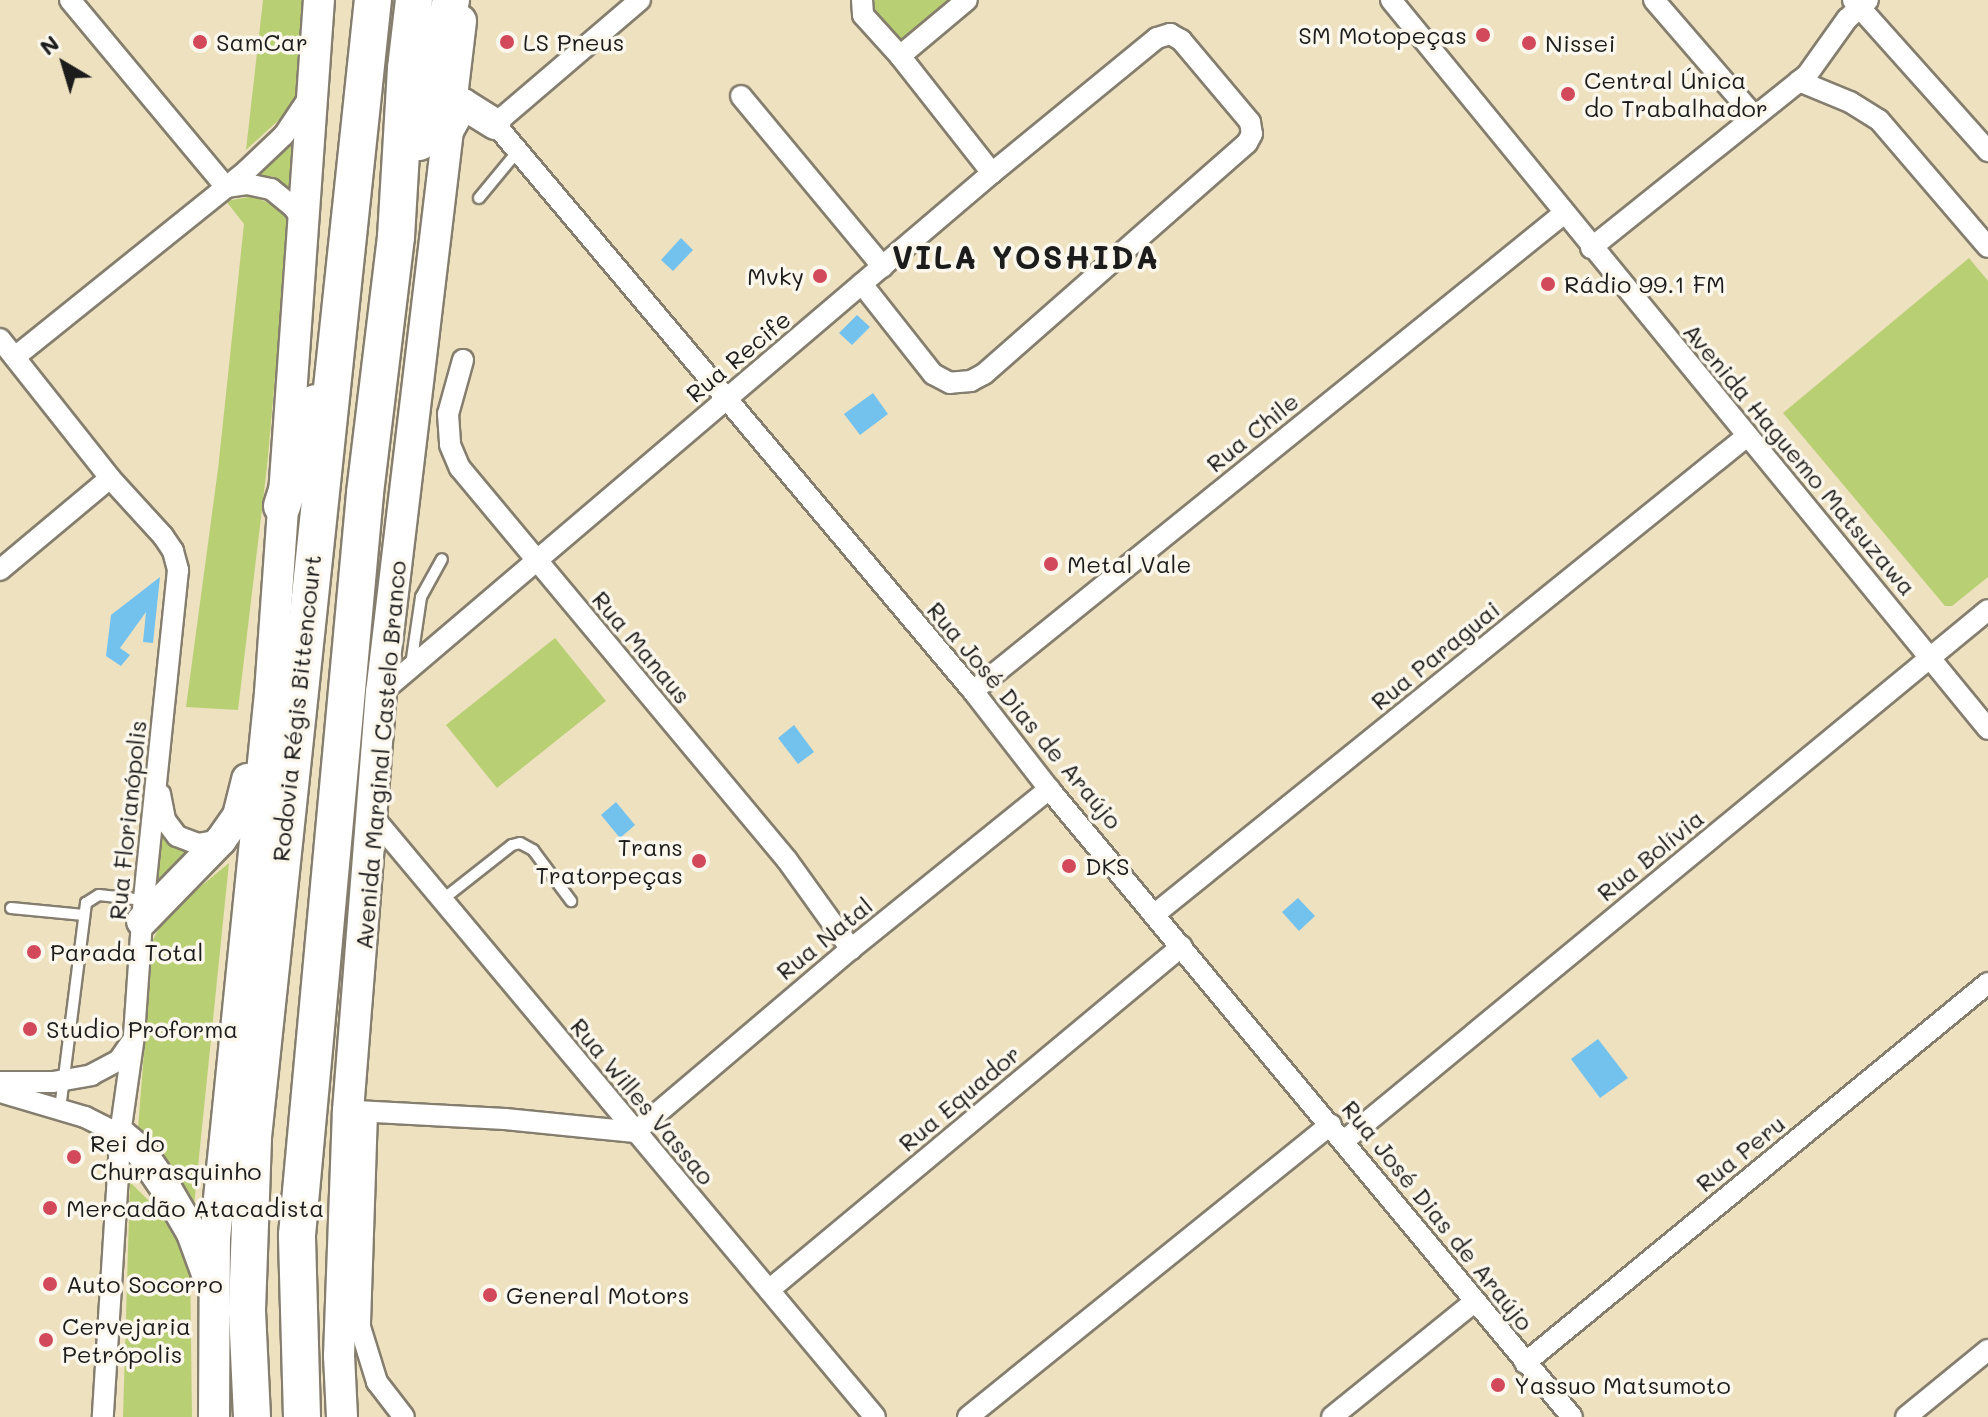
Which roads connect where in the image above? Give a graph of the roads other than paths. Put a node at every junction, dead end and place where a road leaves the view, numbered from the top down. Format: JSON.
{"nodes":[{"id":1,"x":70,"y":0,"type":"edge"},
{"id":2,"x":319,"y":0,"type":"edge"},
{"id":3,"x":373,"y":0,"type":"edge"},
{"id":4,"x":414,"y":0,"type":"edge"},
{"id":5,"x":451,"y":0,"type":"edge"},
{"id":6,"x":464,"y":0,"type":"edge"},
{"id":7,"x":640,"y":0,"type":"edge"},
{"id":8,"x":862,"y":0,"type":"edge"},
{"id":9,"x":967,"y":0,"type":"edge"},
{"id":10,"x":1391,"y":0,"type":"edge"},
{"id":11,"x":1654,"y":0,"type":"edge"},
{"id":12,"x":1860,"y":3,"type":"edge"},
{"id":13,"x":900,"y":56,"type":"junction"},
{"id":14,"x":316,"y":79,"type":"junction"},
{"id":15,"x":1799,"y":81,"type":"junction"},
{"id":16,"x":741,"y":96,"type":"dead end"},
{"id":17,"x":1754,"y":116,"type":"junction"},
{"id":18,"x":495,"y":124,"type":"junction"},
{"id":19,"x":445,"y":137,"type":"junction"},
{"id":20,"x":1988,"y":151,"type":"edge"},
{"id":21,"x":517,"y":152,"type":"junction"},
{"id":22,"x":992,"y":173,"type":"junction"},
{"id":23,"x":226,"y":187,"type":"junction"},
{"id":24,"x":479,"y":198,"type":"dead end"},
{"id":25,"x":1563,"y":214,"type":"junction"},
{"id":26,"x":306,"y":224,"type":"junction"},
{"id":27,"x":396,"y":237,"type":"junction"},
{"id":28,"x":1988,"y":247,"type":"edge"},
{"id":29,"x":1591,"y":248,"type":"junction"},
{"id":30,"x":883,"y":267,"type":"junction"},
{"id":31,"x":862,"y":284,"type":"junction"},
{"id":32,"x":0,"y":339,"type":"edge"},
{"id":33,"x":15,"y":357,"type":"junction"},
{"id":34,"x":335,"y":357,"type":"junction"},
{"id":35,"x":463,"y":360,"type":"dead end"},
{"id":36,"x":727,"y":399,"type":"junction"},
{"id":37,"x":1747,"y":436,"type":"junction"},
{"id":38,"x":110,"y":478,"type":"junction"},
{"id":39,"x":282,"y":506,"type":"junction"},
{"id":40,"x":442,"y":559,"type":"dead end"},
{"id":41,"x":537,"y":561,"type":"junction"},
{"id":42,"x":0,"y":570,"type":"edge"},
{"id":43,"x":1988,"y":610,"type":"edge"},
{"id":44,"x":1931,"y":657,"type":"junction"},
{"id":45,"x":411,"y":667,"type":"junction"},
{"id":46,"x":973,"y":691,"type":"junction"},
{"id":47,"x":270,"y":693,"type":"junction"},
{"id":48,"x":381,"y":693,"type":"junction"},
{"id":49,"x":1988,"y":729,"type":"edge"},
{"id":50,"x":157,"y":775,"type":"junction"},
{"id":51,"x":1049,"y":789,"type":"junction"},
{"id":52,"x":373,"y":817,"type":"junction"},
{"id":53,"x":221,"y":840,"type":"junction"},
{"id":54,"x":442,"y":900,"type":"junction"},
{"id":55,"x":571,"y":901,"type":"dead end"},
{"id":56,"x":11,"y":908,"type":"dead end"},
{"id":57,"x":143,"y":911,"type":"junction"},
{"id":58,"x":1155,"y":914,"type":"junction"},
{"id":59,"x":84,"y":915,"type":"junction"},
{"id":60,"x":1182,"y":946,"type":"junction"},
{"id":61,"x":851,"y":949,"type":"junction"},
{"id":62,"x":1988,"y":983,"type":"edge"},
{"id":63,"x":134,"y":1036,"type":"junction"},
{"id":64,"x":64,"y":1080,"type":"junction"},
{"id":65,"x":0,"y":1082,"type":"edge"},
{"id":66,"x":0,"y":1092,"type":"edge"},
{"id":67,"x":60,"y":1109,"type":"junction"},
{"id":68,"x":357,"y":1111,"type":"junction"},
{"id":69,"x":1331,"y":1124,"type":"junction"},
{"id":70,"x":635,"y":1132,"type":"junction"},
{"id":71,"x":121,"y":1135,"type":"junction"},
{"id":72,"x":1345,"y":1140,"type":"junction"},
{"id":73,"x":769,"y":1290,"type":"junction"},
{"id":74,"x":213,"y":1291,"type":"junction"},
{"id":75,"x":1475,"y":1301,"type":"junction"},
{"id":76,"x":350,"y":1305,"type":"junction"},
{"id":77,"x":1988,"y":1350,"type":"edge"},
{"id":78,"x":1525,"y":1363,"type":"junction"},
{"id":79,"x":103,"y":1417,"type":"edge"},
{"id":80,"x":214,"y":1417,"type":"edge"},
{"id":81,"x":252,"y":1417,"type":"edge"},
{"id":82,"x":302,"y":1417,"type":"edge"},
{"id":83,"x":342,"y":1417,"type":"edge"},
{"id":84,"x":404,"y":1417,"type":"edge"},
{"id":85,"x":875,"y":1417,"type":"edge"},
{"id":86,"x":968,"y":1417,"type":"edge"},
{"id":87,"x":1332,"y":1417,"type":"edge"},
{"id":88,"x":1572,"y":1417,"type":"edge"},
{"id":89,"x":1906,"y":1417,"type":"edge"}],
"edges":[{"from":1,"to":23,"type":"street"},
{"from":2,"to":14,"type":"main road"},
{"from":3,"to":34,"type":"highway","name":"Rodovia Régis Bittencourt"},
{"from":4,"to":27,"type":"highway","name":"Rodovia Régis Bittencourt"},
{"from":5,"to":27,"type":"highway"},
{"from":6,"to":19,"type":"main road","name":"Avenida Marginal Castelo Branco"},
{"from":7,"to":18,"type":"street"},
{"from":8,"to":13,"type":"street"},
{"from":9,"to":13,"type":"street"},
{"from":10,"to":25,"type":"street","name":"Avenida Haguemo Matsuzawa"},
{"from":11,"to":17,"type":"street"},
{"from":12,"to":15,"type":"street"},
{"from":12,"to":20,"type":"street"},
{"from":13,"to":22,"type":"street"},
{"from":14,"to":23,"type":"street"},
{"from":14,"to":26,"type":"main road"},
{"from":15,"to":17,"type":"street"},
{"from":15,"to":28,"type":"street"},
{"from":16,"to":30,"type":"street"},
{"from":17,"to":29,"type":"street"},
{"from":18,"to":19,"type":"main road"},
{"from":18,"to":21,"type":"street","name":"Rua José Dias de Araújo"},
{"from":19,"to":48,"type":"main road","name":"Avenida Marginal Castelo Branco"},
{"from":21,"to":24,"type":"lane"},
{"from":21,"to":36,"type":"street","name":"Rua José Dias de Araújo"},
{"from":22,"to":30,"type":"street","name":"Rua Recife"},
{"from":22,"to":31,"type":"street","name":"Rua Recife"},
{"from":23,"to":26,"type":"street"},
{"from":23,"to":33,"type":"street"},
{"from":25,"to":29,"type":"street","name":"Avenida Haguemo Matsuzawa"},
{"from":25,"to":46,"type":"street","name":"Rua Chile"},
{"from":26,"to":39,"type":"main road"},
{"from":27,"to":82,"type":"highway","name":"Rodovia Régis Bittencourt"},
{"from":29,"to":37,"type":"street","name":"Avenida Haguemo Matsuzawa"},
{"from":30,"to":31,"type":"street","name":"Rua Recife"},
{"from":31,"to":36,"type":"street","name":"Rua Recife"},
{"from":32,"to":33,"type":"street","name":"Rua Florianópolis"},
{"from":33,"to":38,"type":"street","name":"Rua Florianópolis"},
{"from":34,"to":39,"type":"highway"},
{"from":34,"to":81,"type":"highway","name":"Rodovia Régis Bittencourt"},
{"from":35,"to":41,"type":"street","name":"Rua Manaus"},
{"from":36,"to":41,"type":"street","name":"Rua Recife"},
{"from":36,"to":46,"type":"street","name":"Rua José Dias de Araújo"},
{"from":37,"to":44,"type":"street","name":"Avenida Haguemo Matsuzawa"},
{"from":37,"to":58,"type":"street","name":"Rua Paraguai"},
{"from":38,"to":42,"type":"street"},
{"from":38,"to":50,"type":"street","name":"Rua Florianópolis"},
{"from":39,"to":47,"type":"main road"},
{"from":40,"to":45,"type":"lane"},
{"from":41,"to":45,"type":"street","name":"Rua Recife"},
{"from":41,"to":61,"type":"street","name":"Rua Manaus"},
{"from":43,"to":44,"type":"street","name":"Rua Bolívia"},
{"from":44,"to":49,"type":"street","name":"Avenida Haguemo Matsuzawa"},
{"from":44,"to":72,"type":"street","name":"Rua Bolívia"},
{"from":45,"to":48,"type":"street","name":"Rua Recife"},
{"from":46,"to":51,"type":"street","name":"Rua José Dias de Araújo"},
{"from":47,"to":53,"type":"main road"},
{"from":47,"to":74,"type":"main road"},
{"from":48,"to":52,"type":"main road","name":"Avenida Marginal Castelo Branco"},
{"from":50,"to":53,"type":"street"},
{"from":50,"to":57,"type":"street","name":"Rua Florianópolis"},
{"from":51,"to":58,"type":"street","name":"Rua José Dias de Araújo"},
{"from":51,"to":61,"type":"street","name":"Rua Natal"},
{"from":52,"to":54,"type":"street","name":"Rua Willes Vassao"},
{"from":52,"to":68,"type":"main road","name":"Avenida Marginal Castelo Branco"},
{"from":53,"to":57,"type":"main road"},
{"from":54,"to":55,"type":"lane"},
{"from":54,"to":70,"type":"street","name":"Rua Willes Vassao"},
{"from":56,"to":59,"type":"lane"},
{"from":57,"to":59,"type":"lane"},
{"from":57,"to":63,"type":"street","name":"Rua Florianópolis"},
{"from":58,"to":60,"type":"street","name":"Rua José Dias de Araújo"},
{"from":59,"to":64,"type":"lane"},
{"from":60,"to":69,"type":"street","name":"Rua José Dias de Araújo"},
{"from":60,"to":73,"type":"street","name":"Rua Equador"},
{"from":61,"to":70,"type":"street","name":"Rua Natal"},
{"from":62,"to":78,"type":"street","name":"Rua Peru"},
{"from":63,"to":64,"type":"street"},
{"from":63,"to":71,"type":"street","name":"Rua Florianópolis"},
{"from":64,"to":65,"type":"street"},
{"from":64,"to":67,"type":"lane"},
{"from":66,"to":67,"type":"street"},
{"from":67,"to":71,"type":"street"},
{"from":68,"to":70,"type":"street"},
{"from":68,"to":76,"type":"main road","name":"Avenida Marginal Castelo Branco"},
{"from":69,"to":72,"type":"street","name":"Rua José Dias de Araújo"},
{"from":69,"to":86,"type":"street"},
{"from":70,"to":73,"type":"street","name":"Rua Willes Vassao"},
{"from":71,"to":74,"type":"main road"},
{"from":71,"to":79,"type":"street","name":"Rua Florianópolis"},
{"from":72,"to":75,"type":"street","name":"Rua José Dias de Araújo"},
{"from":73,"to":85,"type":"street","name":"Rua Willes Vassao"},
{"from":74,"to":80,"type":"main road"},
{"from":75,"to":78,"type":"street","name":"Rua José Dias de Araújo"},
{"from":75,"to":87,"type":"street"},
{"from":76,"to":83,"type":"main road","name":"Avenida Marginal Castelo Branco"},
{"from":76,"to":84,"type":"street"},
{"from":77,"to":89,"type":"street"},
{"from":78,"to":88,"type":"street","name":"Rua José Dias de Araújo"}]}
